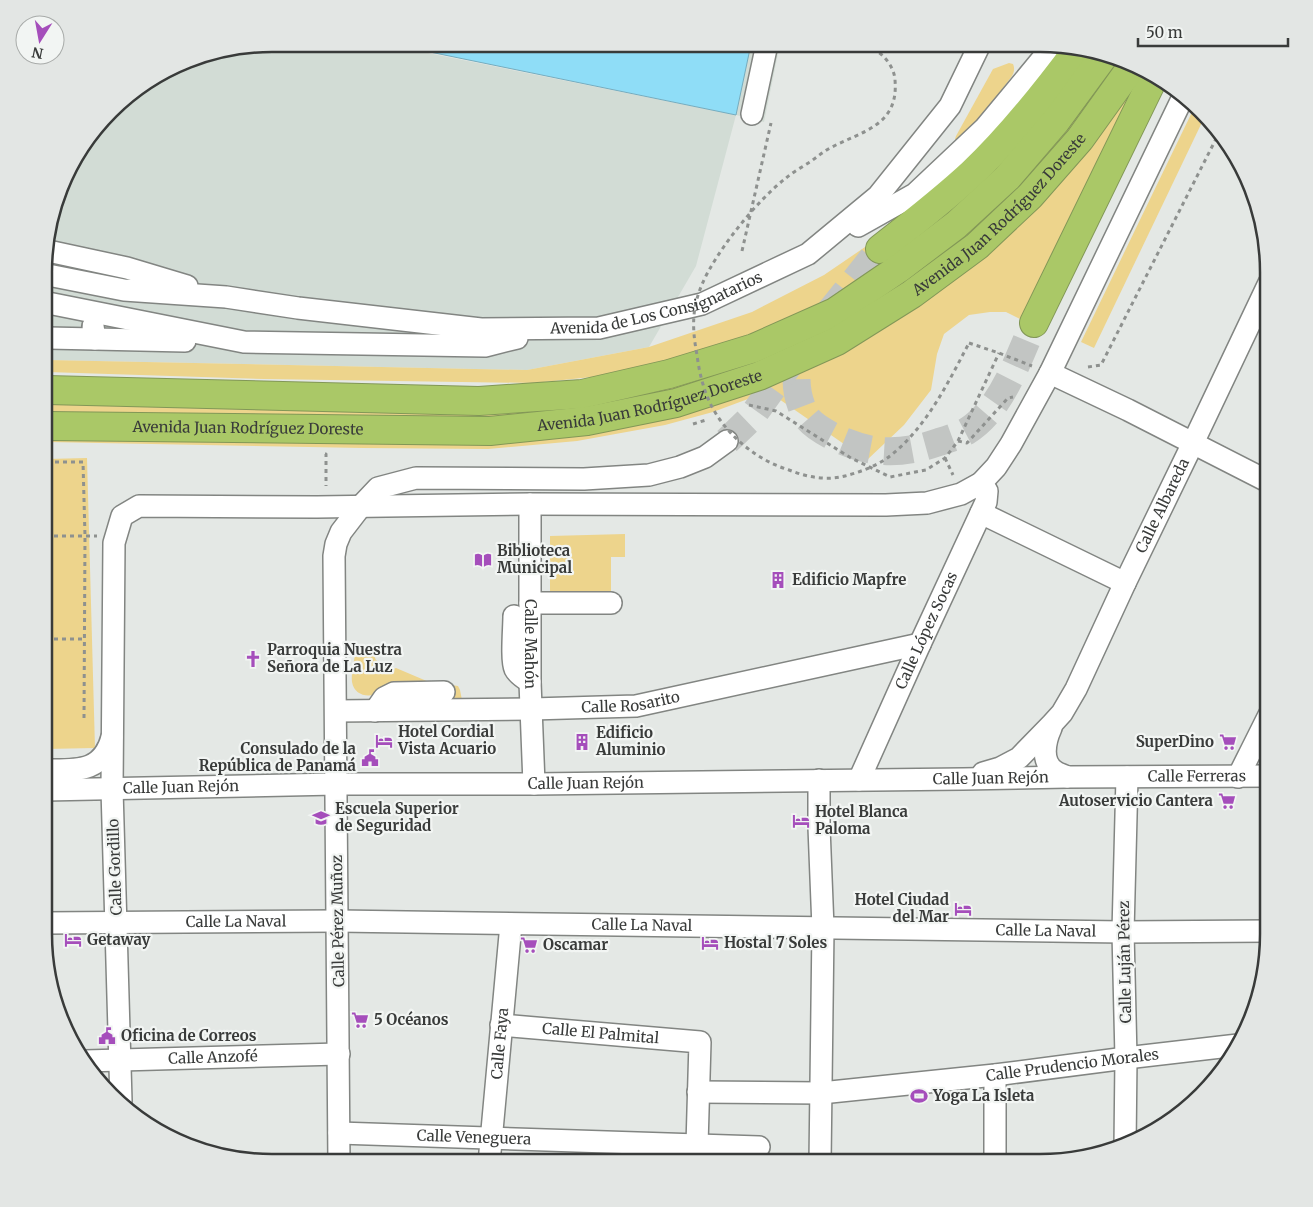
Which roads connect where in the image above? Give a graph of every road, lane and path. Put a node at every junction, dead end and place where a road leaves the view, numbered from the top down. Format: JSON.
{"nodes":[{"id":1,"x":766,"y":52,"type":"edge"},
{"id":2,"x":878,"y":52,"type":"edge"},
{"id":3,"x":976,"y":52,"type":"edge"},
{"id":4,"x":1048,"y":53,"type":"edge"},
{"id":5,"x":1073,"y":55,"type":"edge"},
{"id":6,"x":1100,"y":61,"type":"edge"},
{"id":7,"x":1129,"y":71,"type":"edge"},
{"id":8,"x":1151,"y":83,"type":"edge"},
{"id":9,"x":1180,"y":103,"type":"edge"},
{"id":10,"x":762,"y":117,"type":"joint"},
{"id":11,"x":1216,"y":140,"type":"edge"},
{"id":12,"x":880,"y":249,"type":"tunnel mouth"},
{"id":13,"x":742,"y":251,"type":"dead end"},
{"id":14,"x":53,"y":252,"type":"edge"},
{"id":15,"x":808,"y":254,"type":"junction"},
{"id":16,"x":52,"y":276,"type":"edge"},
{"id":17,"x":94,"y":284,"type":"junction"},
{"id":18,"x":226,"y":297,"type":"junction"},
{"id":19,"x":1260,"y":302,"type":"edge"},
{"id":20,"x":52,"y":304,"type":"edge"},
{"id":21,"x":90,"y":312,"type":"junction"},
{"id":22,"x":1034,"y":323,"type":"tunnel mouth"},
{"id":23,"x":554,"y":328,"type":"junction"},
{"id":24,"x":52,"y":338,"type":"edge"},
{"id":25,"x":95,"y":339,"type":"junction"},
{"id":26,"x":244,"y":342,"type":"junction"},
{"id":27,"x":999,"y":352,"type":"junction"},
{"id":28,"x":1043,"y":370,"type":"junction"},
{"id":29,"x":52,"y":390,"type":"edge"},
{"id":30,"x":1015,"y":397,"type":"dead end"},
{"id":31,"x":748,"y":405,"type":"dead end"},
{"id":32,"x":723,"y":414,"type":"dead end"},
{"id":33,"x":690,"y":425,"type":"dead end"},
{"id":34,"x":52,"y":426,"type":"edge"},
{"id":35,"x":727,"y":441,"type":"tunnel mouth"},
{"id":36,"x":958,"y":441,"type":"junction"},
{"id":37,"x":1193,"y":443,"type":"junction"},
{"id":38,"x":316,"y":454,"type":"dead end"},
{"id":39,"x":945,"y":458,"type":"junction"},
{"id":40,"x":52,"y":462,"type":"edge"},
{"id":41,"x":954,"y":476,"type":"dead end"},
{"id":42,"x":1260,"y":477,"type":"edge"},
{"id":43,"x":981,"y":482,"type":"junction"},
{"id":44,"x":530,"y":504,"type":"junction"},
{"id":45,"x":361,"y":506,"type":"junction"},
{"id":46,"x":327,"y":507,"type":"junction"},
{"id":47,"x":981,"y":513,"type":"junction"},
{"id":48,"x":227,"y":518,"type":"dead end"},
{"id":49,"x":52,"y":536,"type":"edge"},
{"id":50,"x":85,"y":536,"type":"junction"},
{"id":51,"x":106,"y":540,"type":"junction"},
{"id":52,"x":1125,"y":583,"type":"junction"},
{"id":53,"x":611,"y":604,"type":"dead end"},
{"id":54,"x":522,"y":610,"type":"junction"},
{"id":55,"x":52,"y":639,"type":"edge"},
{"id":56,"x":85,"y":639,"type":"junction"},
{"id":57,"x":920,"y":644,"type":"junction"},
{"id":58,"x":444,"y":692,"type":"dead end"},
{"id":59,"x":532,"y":709,"type":"junction"},
{"id":60,"x":336,"y":711,"type":"junction"},
{"id":61,"x":375,"y":711,"type":"junction"},
{"id":62,"x":84,"y":719,"type":"dead end"},
{"id":63,"x":1052,"y":724,"type":"junction"},
{"id":64,"x":1260,"y":733,"type":"edge"},
{"id":65,"x":113,"y":735,"type":"junction"},
{"id":66,"x":52,"y":770,"type":"edge"},
{"id":67,"x":1260,"y":776,"type":"edge"},
{"id":68,"x":1068,"y":777,"type":"junction"},
{"id":69,"x":1127,"y":777,"type":"junction"},
{"id":70,"x":1238,"y":777,"type":"junction"},
{"id":71,"x":963,"y":779,"type":"junction"},
{"id":72,"x":819,"y":780,"type":"junction"},
{"id":73,"x":860,"y":780,"type":"junction"},
{"id":74,"x":336,"y":784,"type":"junction"},
{"id":75,"x":534,"y":784,"type":"junction"},
{"id":76,"x":112,"y":789,"type":"junction"},
{"id":77,"x":52,"y":790,"type":"edge"},
{"id":78,"x":338,"y":921,"type":"junction"},
{"id":79,"x":117,"y":922,"type":"junction"},
{"id":80,"x":52,"y":923,"type":"edge"},
{"id":81,"x":510,"y":924,"type":"junction"},
{"id":82,"x":823,"y":928,"type":"junction"},
{"id":83,"x":1260,"y":931,"type":"edge"},
{"id":84,"x":1122,"y":932,"type":"junction"},
{"id":85,"x":501,"y":1025,"type":"junction"},
{"id":86,"x":1230,"y":1046,"type":"edge"},
{"id":87,"x":339,"y":1054,"type":"junction"},
{"id":88,"x":1126,"y":1058,"type":"junction"},
{"id":89,"x":120,"y":1060,"type":"junction"},
{"id":90,"x":93,"y":1061,"type":"edge"},
{"id":91,"x":995,"y":1075,"type":"junction"},
{"id":92,"x":698,"y":1092,"type":"junction"},
{"id":93,"x":121,"y":1093,"type":"edge"},
{"id":94,"x":821,"y":1093,"type":"junction"},
{"id":95,"x":339,"y":1133,"type":"junction"},
{"id":96,"x":1125,"y":1138,"type":"edge"},
{"id":97,"x":491,"y":1139,"type":"junction"},
{"id":98,"x":697,"y":1145,"type":"junction"},
{"id":99,"x":759,"y":1147,"type":"dead end"},
{"id":100,"x":339,"y":1154,"type":"edge"},
{"id":101,"x":490,"y":1154,"type":"edge"},
{"id":102,"x":820,"y":1154,"type":"edge"},
{"id":103,"x":995,"y":1154,"type":"edge"}],
"edges":[{"from":1,"to":10,"type":"street"},
{"from":2,"to":27,"type":"path","bridge":true},
{"from":3,"to":15,"type":"street","name":"Avenida de Los Consignatarios"},
{"from":4,"to":15,"type":"street"},
{"from":5,"to":12,"type":"highway"},
{"from":6,"to":29,"type":"highway","name":"Avenida Juan Rodríguez Doreste"},
{"from":7,"to":34,"type":"highway","name":"Avenida Juan Rodríguez Doreste"},
{"from":8,"to":22,"type":"highway"},
{"from":9,"to":28,"type":"street"},
{"from":10,"to":13,"type":"path"},
{"from":11,"to":28,"type":"path"},
{"from":14,"to":18,"type":"street","name":"Avenida de Los Consignatarios"},
{"from":15,"to":23,"type":"street","name":"Avenida de Los Consignatarios"},
{"from":16,"to":17,"type":"street","name":"Avenida de Los Consignatarios"},
{"from":17,"to":18,"type":"street","name":"Avenida de Los Consignatarios"},
{"from":17,"to":21,"type":"street"},
{"from":18,"to":23,"type":"street","name":"Avenida de Los Consignatarios"},
{"from":19,"to":37,"type":"street","name":"Calle Albareda"},
{"from":20,"to":21,"type":"street"},
{"from":21,"to":25,"type":"street"},
{"from":21,"to":26,"type":"street"},
{"from":23,"to":26,"type":"street"},
{"from":24,"to":25,"type":"street"},
{"from":25,"to":26,"type":"street"},
{"from":27,"to":28,"type":"path"},
{"from":27,"to":36,"type":"path"},
{"from":28,"to":37,"type":"street"},
{"from":28,"to":43,"type":"street"},
{"from":30,"to":36,"type":"path"},
{"from":31,"to":39,"type":"path"},
{"from":32,"to":33,"type":"path"},
{"from":35,"to":45,"type":"street","name":"Calle Pérez Muñoz"},
{"from":36,"to":39,"type":"path"},
{"from":37,"to":42,"type":"street"},
{"from":37,"to":52,"type":"street","name":"Calle Albareda"},
{"from":38,"to":46,"type":"path"},
{"from":39,"to":41,"type":"path"},
{"from":40,"to":50,"type":"path"},
{"from":43,"to":44,"type":"street"},
{"from":43,"to":47,"type":"street","name":"Calle López Socas"},
{"from":44,"to":45,"type":"street"},
{"from":44,"to":54,"type":"street","name":"Calle Mahón"},
{"from":45,"to":46,"type":"street","name":"Calle Gordillo"},
{"from":45,"to":48,"type":"street"},
{"from":45,"to":60,"type":"street","name":"Calle Pérez Muñoz"},
{"from":46,"to":51,"type":"street","name":"Calle Gordillo"},
{"from":47,"to":52,"type":"street"},
{"from":47,"to":57,"type":"street","name":"Calle López Socas"},
{"from":49,"to":50,"type":"path"},
{"from":50,"to":51,"type":"path"},
{"from":50,"to":56,"type":"path"},
{"from":51,"to":65,"type":"street","name":"Calle Gordillo"},
{"from":52,"to":63,"type":"street","name":"Calle Albareda"},
{"from":53,"to":54,"type":"street"},
{"from":54,"to":59,"type":"street","name":"Calle Mahón"},
{"from":55,"to":56,"type":"path"},
{"from":56,"to":62,"type":"path"},
{"from":57,"to":59,"type":"street","name":"Calle Rosarito"},
{"from":57,"to":73,"type":"street","name":"Calle López Socas"},
{"from":58,"to":61,"type":"street"},
{"from":59,"to":61,"type":"street","name":"Calle Rosarito"},
{"from":59,"to":75,"type":"street","name":"Calle Mahón"},
{"from":60,"to":61,"type":"street","name":"Calle Rosarito"},
{"from":60,"to":74,"type":"street","name":"Calle Pérez Muñoz"},
{"from":63,"to":68,"type":"street","name":"Calle Albareda"},
{"from":63,"to":71,"type":"street","name":"Calle Albareda"},
{"from":64,"to":70,"type":"street"},
{"from":65,"to":66,"type":"street"},
{"from":65,"to":76,"type":"street","name":"Calle Gordillo"},
{"from":67,"to":70,"type":"street","name":"Calle Ferreras"},
{"from":68,"to":69,"type":"street","name":"Calle Juan Rejón"},
{"from":68,"to":71,"type":"street","name":"Calle Juan Rejón"},
{"from":69,"to":70,"type":"street","name":"Calle Ferreras"},
{"from":69,"to":84,"type":"street","name":"Calle Luján Pérez"},
{"from":71,"to":73,"type":"street","name":"Calle Juan Rejón"},
{"from":72,"to":73,"type":"street","name":"Calle Juan Rejón"},
{"from":72,"to":75,"type":"street","name":"Calle Juan Rejón"},
{"from":72,"to":82,"type":"street"},
{"from":74,"to":75,"type":"street","name":"Calle Juan Rejón"},
{"from":74,"to":76,"type":"street","name":"Calle Juan Rejón"},
{"from":74,"to":78,"type":"street","name":"Calle Pérez Muñoz"},
{"from":76,"to":77,"type":"street","name":"Calle Juan Rejón"},
{"from":76,"to":79,"type":"street","name":"Calle Gordillo"},
{"from":78,"to":79,"type":"street","name":"Calle La Naval"},
{"from":78,"to":81,"type":"street","name":"Calle La Naval"},
{"from":78,"to":87,"type":"street","name":"Calle Pérez Muñoz"},
{"from":79,"to":80,"type":"street","name":"Calle La Naval"},
{"from":79,"to":89,"type":"street","name":"Calle Gordillo"},
{"from":81,"to":82,"type":"street","name":"Calle La Naval"},
{"from":81,"to":85,"type":"street","name":"Calle Faya"},
{"from":82,"to":84,"type":"street","name":"Calle La Naval"},
{"from":82,"to":94,"type":"street"},
{"from":83,"to":84,"type":"street","name":"Calle La Naval"},
{"from":84,"to":88,"type":"street","name":"Calle Luján Pérez"},
{"from":85,"to":92,"type":"street","name":"Calle El Palmital"},
{"from":85,"to":97,"type":"street","name":"Calle Faya"},
{"from":86,"to":88,"type":"street","name":"Calle Prudencio Morales"},
{"from":87,"to":89,"type":"street","name":"Calle Anzofé"},
{"from":87,"to":95,"type":"street","name":"Calle Pérez Muñoz"},
{"from":88,"to":91,"type":"street","name":"Calle Prudencio Morales"},
{"from":88,"to":96,"type":"street","name":"Calle Luján Pérez"},
{"from":89,"to":90,"type":"street","name":"Calle Anzofé"},
{"from":89,"to":93,"type":"street","name":"Calle Gordillo"},
{"from":91,"to":94,"type":"street","name":"Calle Prudencio Morales"},
{"from":91,"to":103,"type":"street"},
{"from":92,"to":94,"type":"street","name":"Calle Prudencio Morales"},
{"from":92,"to":98,"type":"street"},
{"from":94,"to":102,"type":"street"},
{"from":95,"to":97,"type":"street","name":"Calle Veneguera"},
{"from":95,"to":100,"type":"street","name":"Calle Pérez Muñoz"},
{"from":97,"to":98,"type":"street","name":"Calle Veneguera"},
{"from":97,"to":101,"type":"street","name":"Calle Faya"},
{"from":98,"to":99,"type":"street","name":"Calle Veneguera"}]}
